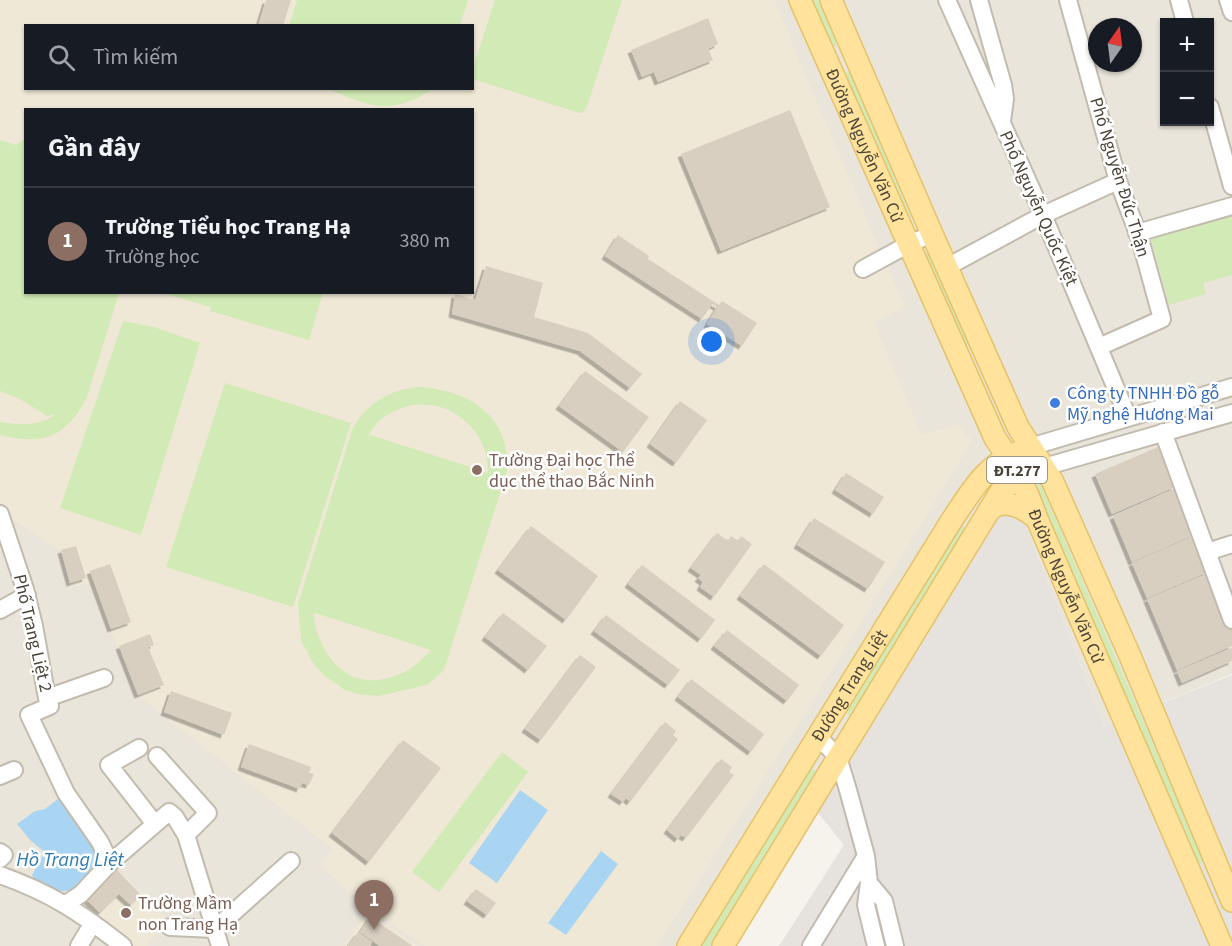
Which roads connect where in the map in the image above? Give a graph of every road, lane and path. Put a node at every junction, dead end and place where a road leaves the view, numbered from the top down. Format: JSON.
{"nodes":[{"id":1,"x":800,"y":0,"type":"edge"},
{"id":2,"x":832,"y":0,"type":"edge"},
{"id":3,"x":947,"y":0,"type":"edge"},
{"id":4,"x":979,"y":0,"type":"edge"},
{"id":5,"x":1068,"y":0,"type":"edge"},
{"id":6,"x":1179,"y":0,"type":"edge"},
{"id":7,"x":1228,"y":0,"type":"edge"},
{"id":8,"x":1232,"y":12,"type":"edge"},
{"id":9,"x":1184,"y":18,"type":"edge"},
{"id":10,"x":852,"y":48,"type":"junction"},
{"id":11,"x":825,"y":60,"type":"junction"},
{"id":12,"x":1002,"y":122,"type":"junction"},
{"id":13,"x":1214,"y":125,"type":"edge"},
{"id":14,"x":1118,"y":181,"type":"junction"},
{"id":15,"x":1232,"y":186,"type":"edge"},
{"id":16,"x":1232,"y":206,"type":"edge"},
{"id":17,"x":1043,"y":215,"type":"junction"},
{"id":18,"x":1137,"y":232,"type":"junction"},
{"id":19,"x":932,"y":234,"type":"junction"},
{"id":20,"x":909,"y":244,"type":"junction"},
{"id":21,"x":947,"y":267,"type":"junction"},
{"id":22,"x":863,"y":269,"type":"dead end"},
{"id":23,"x":1099,"y":347,"type":"junction"},
{"id":24,"x":1232,"y":387,"type":"edge"},
{"id":25,"x":1232,"y":414,"type":"edge"},
{"id":26,"x":1128,"y":417,"type":"junction"},
{"id":27,"x":1163,"y":432,"type":"junction"},
{"id":28,"x":1030,"y":447,"type":"junction"},
{"id":29,"x":1007,"y":456,"type":"junction"},
{"id":30,"x":1044,"y":467,"type":"junction"},
{"id":31,"x":1020,"y":476,"type":"junction"},
{"id":32,"x":989,"y":511,"type":"junction"},
{"id":33,"x":0,"y":514,"type":"edge"},
{"id":34,"x":1037,"y":519,"type":"junction"},
{"id":35,"x":1232,"y":544,"type":"edge"},
{"id":36,"x":1207,"y":552,"type":"junction"},
{"id":37,"x":27,"y":595,"type":"junction"},
{"id":38,"x":0,"y":610,"type":"edge"},
{"id":39,"x":1232,"y":620,"type":"edge"},
{"id":40,"x":104,"y":678,"type":"dead end"},
{"id":41,"x":47,"y":698,"type":"junction"},
{"id":42,"x":818,"y":736,"type":"junction"},
{"id":43,"x":139,"y":748,"type":"dead end"},
{"id":44,"x":157,"y":756,"type":"dead end"},
{"id":45,"x":838,"y":757,"type":"junction"},
{"id":46,"x":155,"y":824,"type":"junction"},
{"id":47,"x":186,"y":835,"type":"junction"},
{"id":48,"x":0,"y":852,"type":"edge"},
{"id":49,"x":866,"y":856,"type":"junction"},
{"id":50,"x":0,"y":859,"type":"edge"},
{"id":51,"x":291,"y":861,"type":"dead end"},
{"id":52,"x":110,"y":863,"type":"junction"},
{"id":53,"x":0,"y":875,"type":"edge"},
{"id":54,"x":1221,"y":875,"type":"junction"},
{"id":55,"x":869,"y":883,"type":"junction"},
{"id":56,"x":1196,"y":886,"type":"junction"},
{"id":57,"x":1232,"y":901,"type":"edge"},
{"id":58,"x":66,"y":904,"type":"junction"},
{"id":59,"x":93,"y":923,"type":"junction"},
{"id":60,"x":170,"y":927,"type":"dead end"},
{"id":61,"x":215,"y":929,"type":"junction"},
{"id":62,"x":79,"y":946,"type":"edge"},
{"id":63,"x":123,"y":946,"type":"edge"},
{"id":64,"x":220,"y":946,"type":"edge"},
{"id":65,"x":688,"y":946,"type":"edge"},
{"id":66,"x":723,"y":946,"type":"edge"},
{"id":67,"x":811,"y":946,"type":"edge"},
{"id":68,"x":876,"y":946,"type":"edge"},
{"id":69,"x":895,"y":946,"type":"edge"},
{"id":70,"x":1222,"y":946,"type":"edge"}],
"edges":[{"from":1,"to":11,"type":"main road","name":"Đường Nguyễn Văn Cừ","number":"ĐT.277"},
{"from":2,"to":10,"type":"main road","name":"Đường Nguyễn Văn Cừ","number":"ĐT.277"},
{"from":3,"to":12,"type":"street","name":"Phố Nguyễn Quốc Kiệt"},
{"from":4,"to":12,"type":"street"},
{"from":5,"to":14,"type":"street","name":"Phố Nguyễn Đức Thận"},
{"from":6,"to":9,"type":"street"},
{"from":7,"to":8,"type":"street"},
{"from":10,"to":11,"type":"main road"},
{"from":10,"to":19,"type":"main road","name":"Đường Nguyễn Văn Cừ","number":"ĐT.277"},
{"from":11,"to":20,"type":"main road","name":"Đường Nguyễn Văn Cừ","number":"ĐT.277"},
{"from":12,"to":17,"type":"street","name":"Phố Nguyễn Quốc Kiệt"},
{"from":13,"to":15,"type":"street"},
{"from":14,"to":17,"type":"street"},
{"from":14,"to":18,"type":"street","name":"Phố Nguyễn Đức Thận"},
{"from":16,"to":18,"type":"street"},
{"from":17,"to":21,"type":"street"},
{"from":17,"to":23,"type":"street","name":"Phố Nguyễn Quốc Kiệt"},
{"from":18,"to":23,"type":"street","name":"Phố Nguyễn Đức Thận"},
{"from":19,"to":20,"type":"street"},
{"from":19,"to":21,"type":"main road","name":"Đường Nguyễn Văn Cừ","number":"ĐT.277"},
{"from":20,"to":22,"type":"street"},
{"from":20,"to":29,"type":"main road","name":"Đường Nguyễn Văn Cừ","number":"ĐT.277"},
{"from":21,"to":28,"type":"main road","name":"Đường Nguyễn Văn Cừ","number":"ĐT.277"},
{"from":23,"to":26,"type":"street","name":"Phố Nguyễn Quốc Kiệt"},
{"from":24,"to":26,"type":"street"},
{"from":25,"to":27,"type":"street"},
{"from":26,"to":28,"type":"street"},
{"from":27,"to":30,"type":"street"},
{"from":27,"to":36,"type":"street"},
{"from":28,"to":29,"type":"main road","name":"Đường Trang Liệt"},
{"from":28,"to":30,"type":"main road","name":"Đường Nguyễn Văn Cừ","number":"ĐT.277"},
{"from":29,"to":31,"type":"main road","name":"Đường Nguyễn Văn Cừ","number":"ĐT.277"},
{"from":29,"to":42,"type":"main road","name":"Đường Trang Liệt"},
{"from":30,"to":31,"type":"main road","name":"Đường Trang Liệt"},
{"from":30,"to":54,"type":"main road","name":"Đường Nguyễn Văn Cừ","number":"ĐT.277"},
{"from":31,"to":32,"type":"main road","name":"Đường Trang Liệt"},
{"from":31,"to":34,"type":"main road","name":"Đường Nguyễn Văn Cừ","number":"ĐT.277"},
{"from":32,"to":34,"type":"main road"},
{"from":32,"to":45,"type":"main road","name":"Đường Trang Liệt"},
{"from":33,"to":37,"type":"street","name":"Phố Trang Liệt 2"},
{"from":34,"to":56,"type":"main road","name":"Đường Nguyễn Văn Cừ","number":"ĐT.277"},
{"from":35,"to":36,"type":"street"},
{"from":36,"to":39,"type":"street"},
{"from":37,"to":38,"type":"street"},
{"from":37,"to":41,"type":"street","name":"Phố Trang Liệt 2"},
{"from":40,"to":41,"type":"street"},
{"from":41,"to":52,"type":"street","name":"Phố Trang Liệt 2"},
{"from":42,"to":45,"type":"street"},
{"from":42,"to":65,"type":"main road","name":"Đường Trang Liệt"},
{"from":43,"to":46,"type":"street"},
{"from":44,"to":47,"type":"street"},
{"from":45,"to":49,"type":"street"},
{"from":45,"to":66,"type":"main road","name":"Đường Trang Liệt"},
{"from":46,"to":47,"type":"street"},
{"from":46,"to":52,"type":"street"},
{"from":47,"to":61,"type":"street"},
{"from":48,"to":50,"type":"street"},
{"from":49,"to":55,"type":"street"},
{"from":49,"to":67,"type":"street"},
{"from":51,"to":61,"type":"street"},
{"from":52,"to":58,"type":"street"},
{"from":53,"to":58,"type":"street"},
{"from":54,"to":56,"type":"main road"},
{"from":54,"to":57,"type":"main road","name":"Đường Nguyễn Văn Cừ","number":"ĐT.277"},
{"from":55,"to":68,"type":"street"},
{"from":55,"to":69,"type":"street"},
{"from":56,"to":70,"type":"main road","name":"Đường Nguyễn Văn Cừ","number":"ĐT.277"},
{"from":58,"to":59,"type":"street"},
{"from":59,"to":62,"type":"street"},
{"from":59,"to":63,"type":"street"},
{"from":60,"to":61,"type":"street"},
{"from":61,"to":64,"type":"street"}]}
